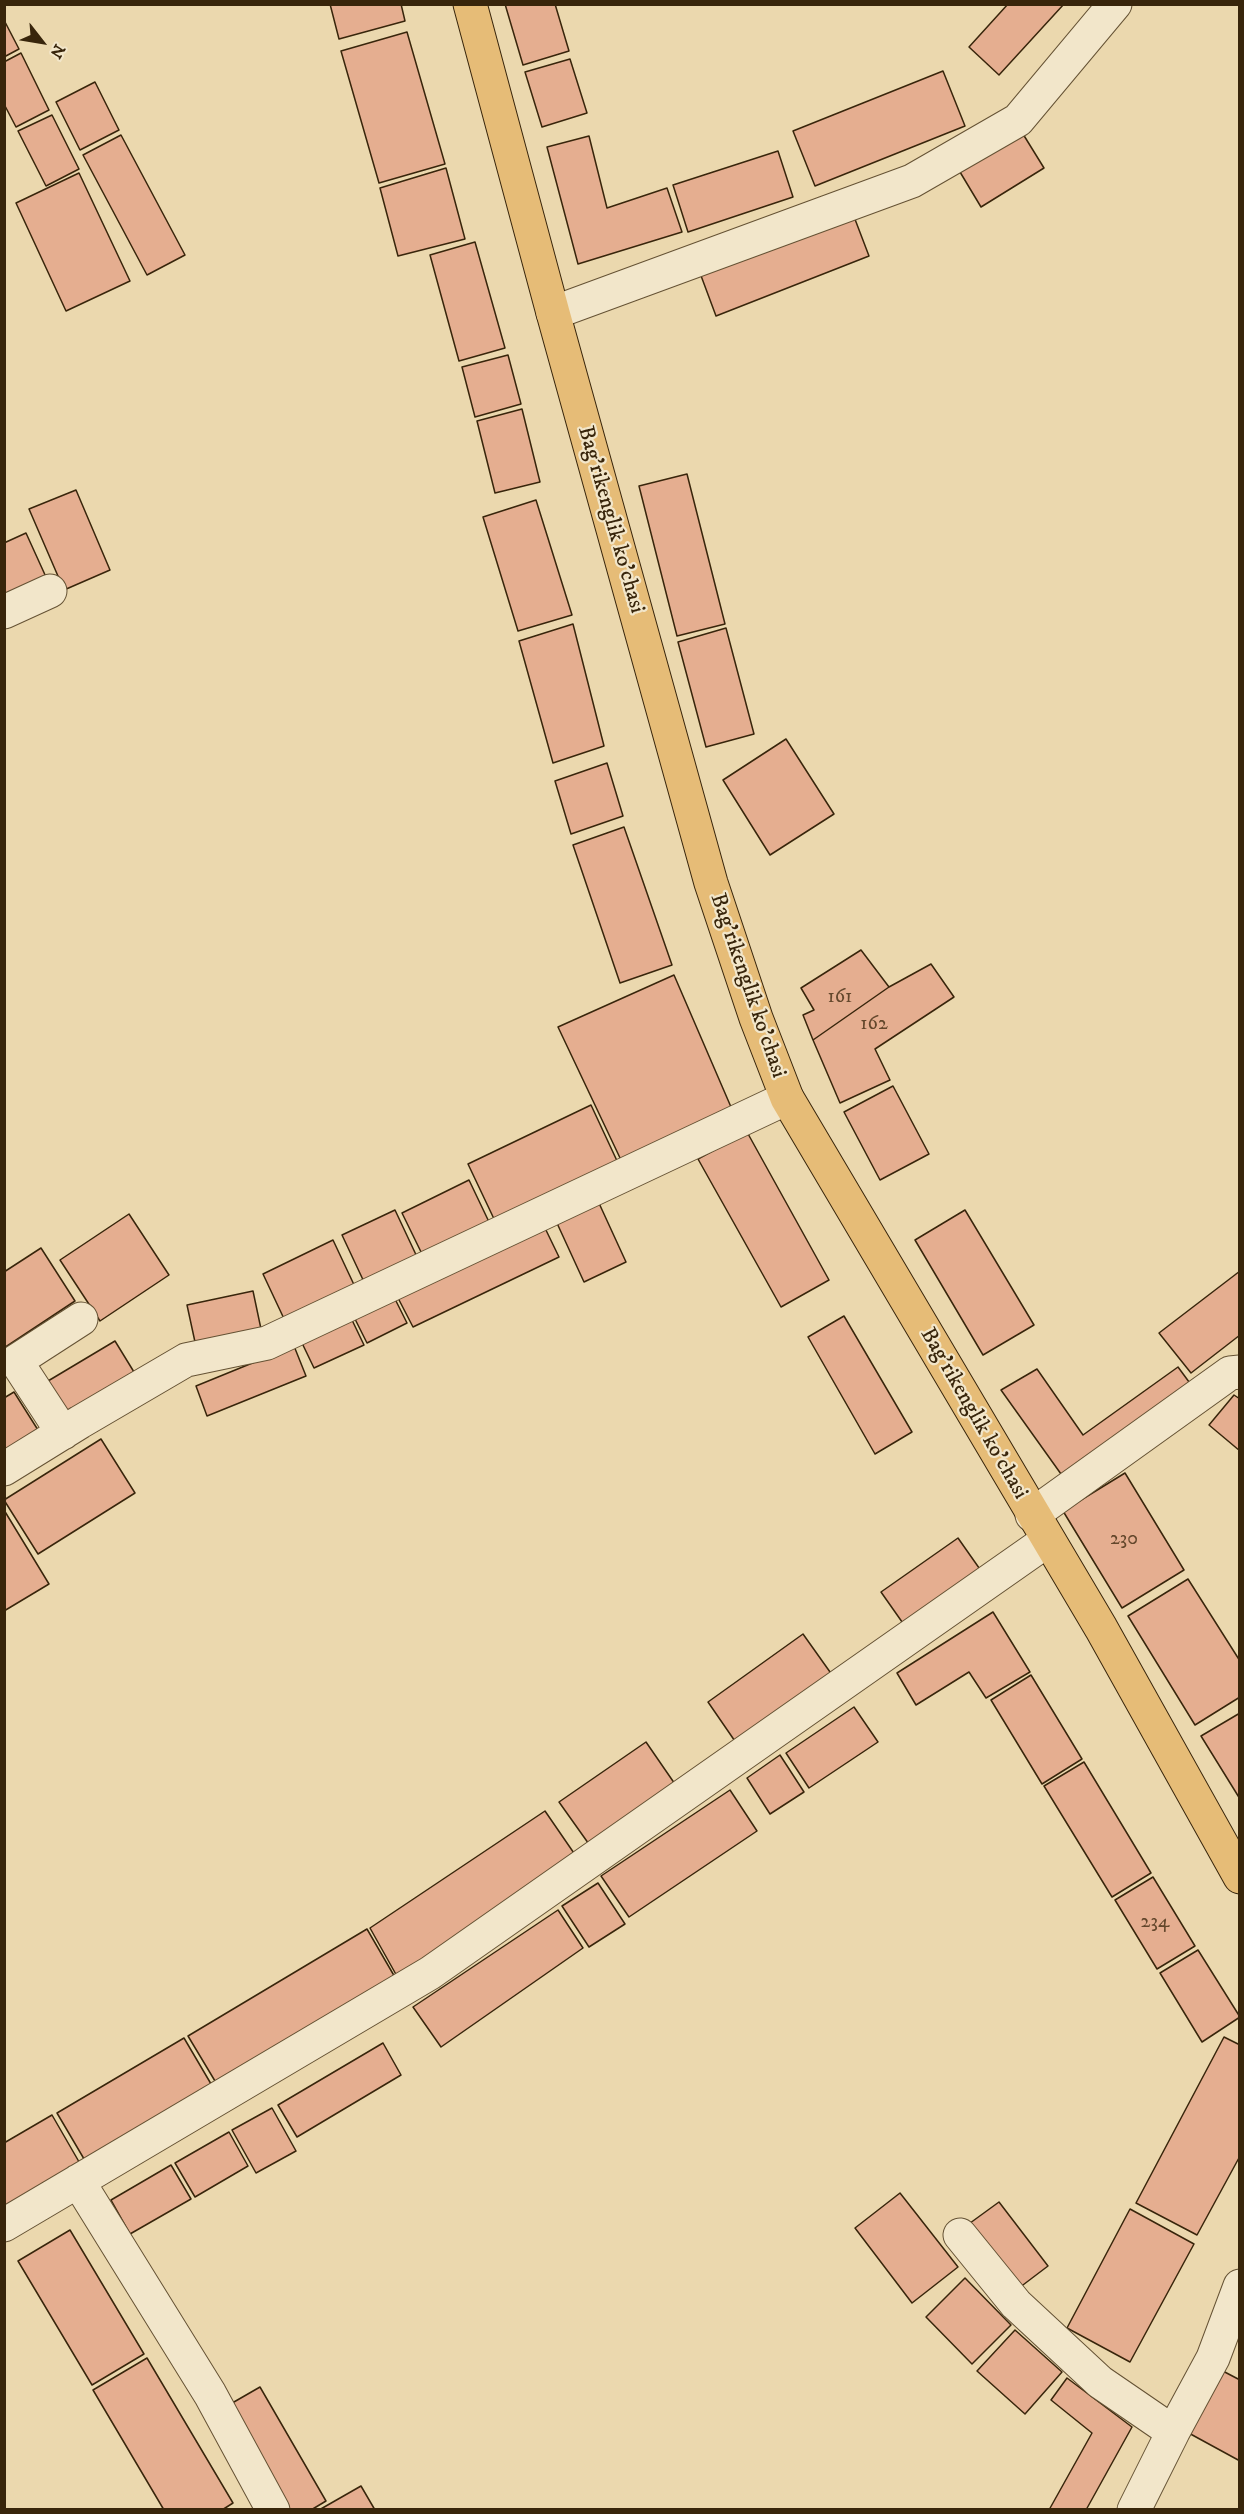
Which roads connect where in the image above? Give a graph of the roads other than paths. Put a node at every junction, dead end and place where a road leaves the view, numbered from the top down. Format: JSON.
{"nodes":[{"id":1,"x":470,"y":4,"type":"edge"},
{"id":2,"x":1115,"y":4,"type":"edge"},
{"id":3,"x":553,"y":313,"type":"junction"},
{"id":4,"x":50,"y":591,"type":"dead end"},
{"id":5,"x":4,"y":612,"type":"edge"},
{"id":6,"x":787,"y":1098,"type":"junction"},
{"id":7,"x":81,"y":1319,"type":"dead end"},
{"id":8,"x":1239,"y":1372,"type":"edge"},
{"id":9,"x":63,"y":1433,"type":"junction"},
{"id":10,"x":4,"y":1469,"type":"edge"},
{"id":11,"x":1040,"y":1528,"type":"junction"},
{"id":12,"x":1239,"y":1877,"type":"edge"},
{"id":13,"x":78,"y":2181,"type":"junction"},
{"id":14,"x":4,"y":2224,"type":"edge"},
{"id":15,"x":960,"y":2235,"type":"dead end"},
{"id":16,"x":1239,"y":2286,"type":"edge"},
{"id":17,"x":1173,"y":2432,"type":"junction"},
{"id":18,"x":273,"y":2510,"type":"edge"},
{"id":19,"x":1134,"y":2510,"type":"edge"}],
"edges":[{"from":1,"to":3,"type":"main road","name":"Bag'rikenglik ko'chasi"},
{"from":2,"to":3,"type":"street"},
{"from":3,"to":6,"type":"main road","name":"Bag'rikenglik ko'chasi"},
{"from":4,"to":5,"type":"street"},
{"from":6,"to":9,"type":"street"},
{"from":6,"to":11,"type":"main road","name":"Bag'rikenglik ko'chasi"},
{"from":7,"to":9,"type":"street"},
{"from":8,"to":11,"type":"street"},
{"from":9,"to":10,"type":"street"},
{"from":11,"to":12,"type":"main road","name":"Bag'rikenglik ko'chasi"},
{"from":11,"to":13,"type":"street"},
{"from":13,"to":14,"type":"street"},
{"from":13,"to":18,"type":"street"},
{"from":15,"to":17,"type":"street"},
{"from":16,"to":17,"type":"street"},
{"from":17,"to":19,"type":"street"}]}
